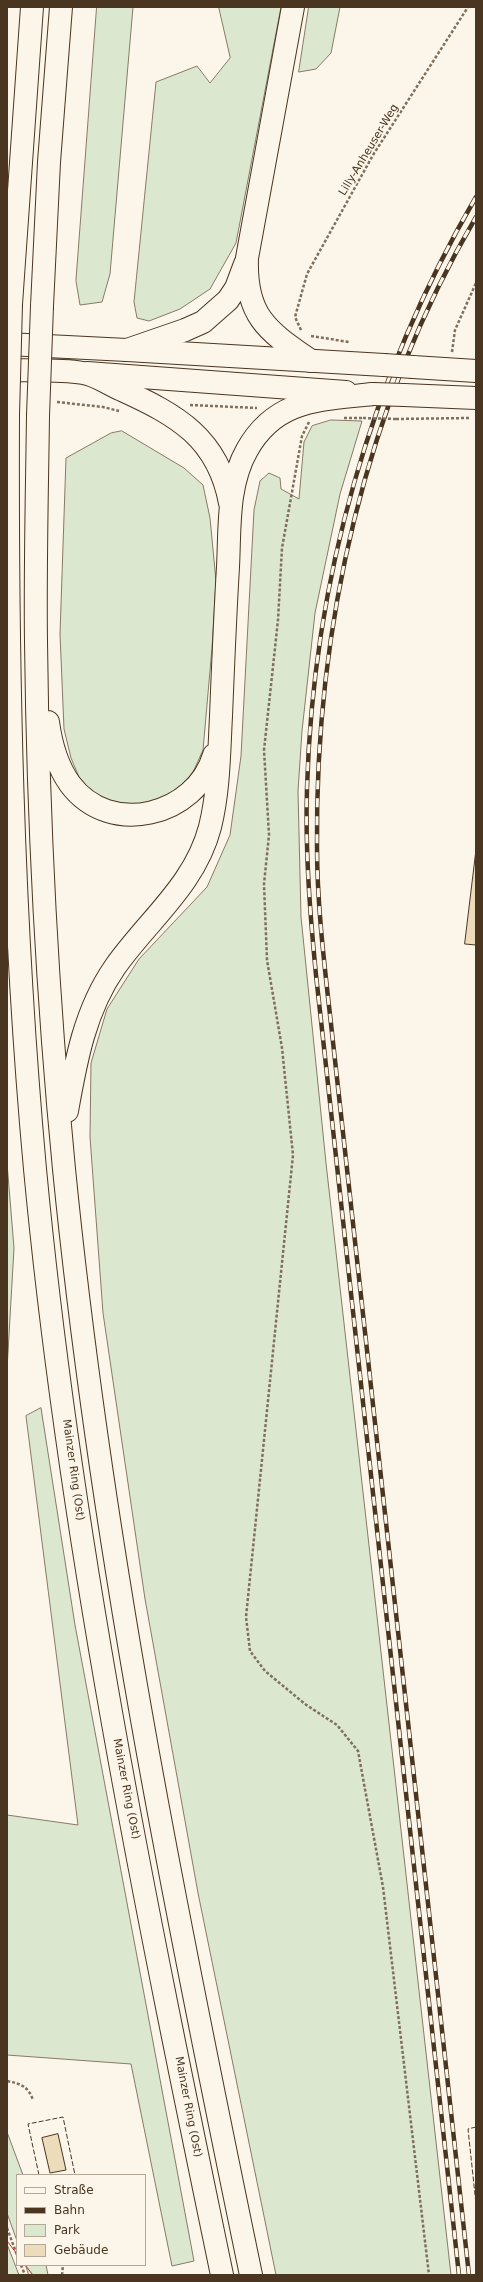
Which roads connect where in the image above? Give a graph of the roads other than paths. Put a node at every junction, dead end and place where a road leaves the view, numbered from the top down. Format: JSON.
{"nodes":[{"id":1,"x":32,"y":7,"type":"edge"},
{"id":2,"x":293,"y":7,"type":"edge"},
{"id":3,"x":61,"y":13,"type":"edge"},
{"id":4,"x":7,"y":116,"type":"edge"},
{"id":5,"x":20,"y":159,"type":"junction"},
{"id":6,"x":247,"y":258,"type":"junction"},
{"id":7,"x":7,"y":344,"type":"edge"},
{"id":8,"x":127,"y":350,"type":"junction"},
{"id":9,"x":311,"y":361,"type":"junction"},
{"id":10,"x":7,"y":370,"type":"edge"},
{"id":11,"x":476,"y":371,"type":"edge"},
{"id":12,"x":84,"y":373,"type":"junction"},
{"id":13,"x":372,"y":394,"type":"junction"},
{"id":14,"x":476,"y":398,"type":"edge"},
{"id":15,"x":231,"y":508,"type":"junction"},
{"id":16,"x":36,"y":640,"type":"junction"},
{"id":17,"x":220,"y":739,"type":"junction"},
{"id":18,"x":7,"y":931,"type":"edge"},
{"id":19,"x":22,"y":1014,"type":"junction"},
{"id":20,"x":64,"y":1166,"type":"junction"},
{"id":21,"x":222,"y":2275,"type":"edge"},
{"id":22,"x":251,"y":2275,"type":"edge"}],
"edges":[{"from":1,"to":5,"type":"main road"},
{"from":2,"to":6,"type":"main road"},
{"from":3,"to":16,"type":"main road","bridge":true},
{"from":4,"to":5,"type":"main road"},
{"from":5,"to":19,"type":"main road","bridge":true},
{"from":6,"to":8,"type":"main road"},
{"from":6,"to":9,"type":"main road"},
{"from":7,"to":8,"type":"main road"},
{"from":8,"to":9,"type":"main road"},
{"from":9,"to":11,"type":"main road","bridge":true},
{"from":10,"to":12,"type":"main road"},
{"from":12,"to":13,"type":"main road"},
{"from":12,"to":15,"type":"main road"},
{"from":13,"to":14,"type":"main road","bridge":true},
{"from":13,"to":15,"type":"main road"},
{"from":15,"to":17,"type":"main road"},
{"from":16,"to":17,"type":"main road"},
{"from":16,"to":20,"type":"main road"},
{"from":17,"to":20,"type":"main road"},
{"from":18,"to":19,"type":"main road"},
{"from":19,"to":21,"type":"main road","name":"Mainzer Ring (Ost)"},
{"from":20,"to":22,"type":"main road"}]}
